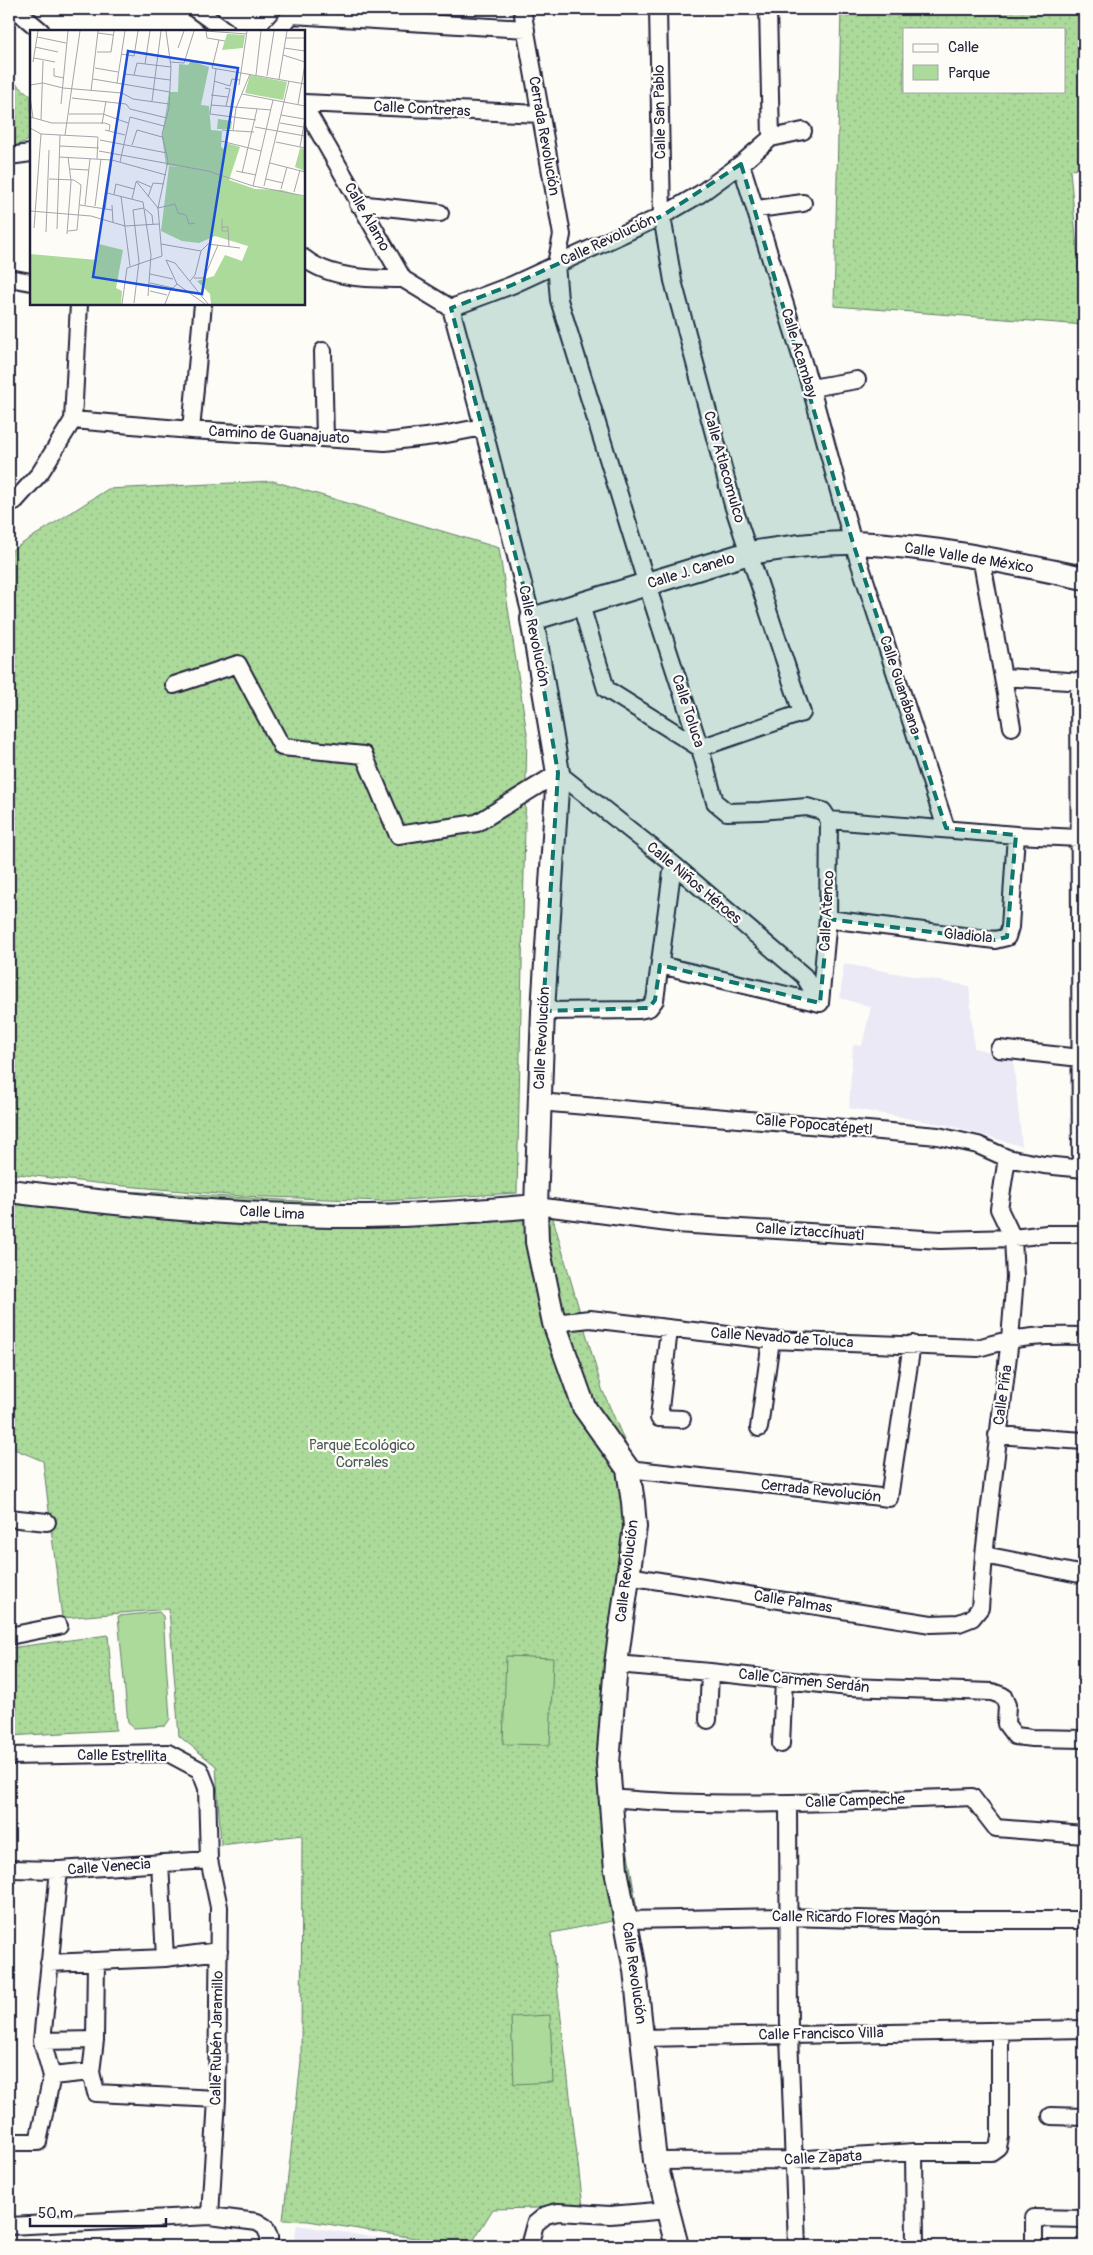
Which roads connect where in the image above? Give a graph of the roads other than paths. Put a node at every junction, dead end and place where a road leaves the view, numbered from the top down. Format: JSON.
{"nodes":[{"id":1,"x":14,"y":9,"type":"edge"},
{"id":2,"x":195,"y":9,"type":"edge"},
{"id":3,"x":522,"y":9,"type":"edge"},
{"id":4,"x":658,"y":9,"type":"edge"},
{"id":5,"x":768,"y":9,"type":"edge"},
{"id":6,"x":294,"y":12,"type":"edge"},
{"id":7,"x":40,"y":30,"type":"edge"},
{"id":8,"x":225,"y":30,"type":"edge"},
{"id":9,"x":279,"y":30,"type":"edge"},
{"id":10,"x":526,"y":30,"type":"junction"},
{"id":11,"x":305,"y":104,"type":"edge"},
{"id":12,"x":305,"y":106,"type":"edge"},
{"id":13,"x":540,"y":114,"type":"junction"},
{"id":14,"x":803,"y":131,"type":"dead end"},
{"id":15,"x":771,"y":138,"type":"junction"},
{"id":16,"x":30,"y":153,"type":"edge"},
{"id":17,"x":9,"y":156,"type":"edge"},
{"id":18,"x":741,"y":164,"type":"junction"},
{"id":19,"x":803,"y":203,"type":"dead end"},
{"id":20,"x":358,"y":204,"type":"junction"},
{"id":21,"x":757,"y":209,"type":"junction"},
{"id":22,"x":440,"y":212,"type":"dead end"},
{"id":23,"x":662,"y":216,"type":"junction"},
{"id":24,"x":305,"y":259,"type":"edge"},
{"id":25,"x":556,"y":264,"type":"junction"},
{"id":26,"x":9,"y":278,"type":"edge"},
{"id":27,"x":403,"y":279,"type":"junction"},
{"id":28,"x":30,"y":282,"type":"edge"},
{"id":29,"x":79,"y":305,"type":"edge"},
{"id":30,"x":203,"y":305,"type":"edge"},
{"id":31,"x":451,"y":308,"type":"junction"},
{"id":32,"x":323,"y":351,"type":"dead end"},
{"id":33,"x":857,"y":380,"type":"dead end"},
{"id":34,"x":811,"y":388,"type":"junction"},
{"id":35,"x":74,"y":420,"type":"junction"},
{"id":36,"x":483,"y":427,"type":"junction"},
{"id":37,"x":191,"y":430,"type":"junction"},
{"id":38,"x":325,"y":438,"type":"junction"},
{"id":39,"x":9,"y":502,"type":"edge"},
{"id":40,"x":853,"y":543,"type":"junction"},
{"id":41,"x":749,"y":553,"type":"junction"},
{"id":42,"x":981,"y":557,"type":"junction"},
{"id":43,"x":1084,"y":578,"type":"edge"},
{"id":44,"x":647,"y":585,"type":"junction"},
{"id":45,"x":581,"y":605,"type":"junction"},
{"id":46,"x":532,"y":619,"type":"junction"},
{"id":47,"x":1004,"y":677,"type":"junction"},
{"id":48,"x":1082,"y":682,"type":"edge"},
{"id":49,"x":174,"y":685,"type":"dead end"},
{"id":50,"x":1012,"y":727,"type":"dead end"},
{"id":51,"x":700,"y":748,"type":"junction"},
{"id":52,"x":558,"y":773,"type":"junction"},
{"id":53,"x":829,"y":820,"type":"junction"},
{"id":54,"x":946,"y":828,"type":"junction"},
{"id":55,"x":1016,"y":835,"type":"junction"},
{"id":56,"x":1079,"y":838,"type":"junction"},
{"id":57,"x":673,"y":864,"type":"junction"},
{"id":58,"x":828,"y":919,"type":"junction"},
{"id":59,"x":660,"y":965,"type":"junction"},
{"id":60,"x":820,"y":1002,"type":"junction"},
{"id":61,"x":543,"y":1011,"type":"junction"},
{"id":62,"x":999,"y":1049,"type":"dead end"},
{"id":63,"x":1080,"y":1058,"type":"junction"},
{"id":64,"x":539,"y":1102,"type":"junction"},
{"id":65,"x":1007,"y":1158,"type":"junction"},
{"id":66,"x":1082,"y":1169,"type":"edge"},
{"id":67,"x":9,"y":1192,"type":"edge"},
{"id":68,"x":536,"y":1206,"type":"junction"},
{"id":69,"x":1084,"y":1234,"type":"edge"},
{"id":70,"x":1013,"y":1238,"type":"junction"},
{"id":71,"x":554,"y":1322,"type":"junction"},
{"id":72,"x":668,"y":1329,"type":"junction"},
{"id":73,"x":1084,"y":1336,"type":"edge"},
{"id":74,"x":1010,"y":1339,"type":"junction"},
{"id":75,"x":771,"y":1340,"type":"junction"},
{"id":76,"x":912,"y":1344,"type":"junction"},
{"id":77,"x":682,"y":1419,"type":"dead end"},
{"id":78,"x":759,"y":1428,"type":"dead end"},
{"id":79,"x":997,"y":1435,"type":"junction"},
{"id":80,"x":1084,"y":1441,"type":"edge"},
{"id":81,"x":628,"y":1469,"type":"junction"},
{"id":82,"x":9,"y":1518,"type":"edge"},
{"id":83,"x":47,"y":1522,"type":"dead end"},
{"id":84,"x":984,"y":1555,"type":"junction"},
{"id":85,"x":1084,"y":1575,"type":"edge"},
{"id":86,"x":628,"y":1576,"type":"junction"},
{"id":87,"x":959,"y":1623,"type":"joint"},
{"id":88,"x":59,"y":1626,"type":"dead end"},
{"id":89,"x":9,"y":1636,"type":"edge"},
{"id":90,"x":616,"y":1664,"type":"junction"},
{"id":91,"x":710,"y":1672,"type":"junction"},
{"id":92,"x":784,"y":1680,"type":"junction"},
{"id":93,"x":708,"y":1720,"type":"dead end"},
{"id":94,"x":1084,"y":1739,"type":"edge"},
{"id":95,"x":781,"y":1744,"type":"dead end"},
{"id":96,"x":9,"y":1756,"type":"edge"},
{"id":97,"x":610,"y":1798,"type":"junction"},
{"id":98,"x":788,"y":1803,"type":"junction"},
{"id":99,"x":1084,"y":1835,"type":"edge"},
{"id":100,"x":209,"y":1860,"type":"junction"},
{"id":101,"x":160,"y":1864,"type":"junction"},
{"id":102,"x":9,"y":1869,"type":"edge"},
{"id":103,"x":59,"y":1870,"type":"junction"},
{"id":104,"x":787,"y":1917,"type":"junction"},
{"id":105,"x":627,"y":1920,"type":"junction"},
{"id":106,"x":1084,"y":1920,"type":"edge"},
{"id":107,"x":219,"y":1951,"type":"junction"},
{"id":108,"x":165,"y":1958,"type":"junction"},
{"id":109,"x":96,"y":1961,"type":"junction"},
{"id":110,"x":49,"y":1963,"type":"junction"},
{"id":111,"x":1084,"y":2029,"type":"edge"},
{"id":112,"x":1000,"y":2030,"type":"junction"},
{"id":113,"x":789,"y":2035,"type":"junction"},
{"id":114,"x":642,"y":2038,"type":"junction"},
{"id":115,"x":95,"y":2040,"type":"junction"},
{"id":116,"x":42,"y":2041,"type":"junction"},
{"id":117,"x":91,"y":2072,"type":"junction"},
{"id":118,"x":52,"y":2076,"type":"junction"},
{"id":119,"x":217,"y":2099,"type":"junction"},
{"id":120,"x":1051,"y":2116,"type":"dead end"},
{"id":121,"x":1084,"y":2117,"type":"edge"},
{"id":122,"x":9,"y":2142,"type":"edge"},
{"id":123,"x":914,"y":2152,"type":"junction"},
{"id":124,"x":792,"y":2160,"type":"junction"},
{"id":125,"x":655,"y":2161,"type":"junction"},
{"id":126,"x":668,"y":2210,"type":"junction"},
{"id":127,"x":210,"y":2216,"type":"junction"},
{"id":128,"x":1084,"y":2219,"type":"edge"},
{"id":129,"x":9,"y":2226,"type":"edge"},
{"id":130,"x":269,"y":2246,"type":"edge"},
{"id":131,"x":529,"y":2246,"type":"edge"},
{"id":132,"x":677,"y":2246,"type":"edge"},
{"id":133,"x":796,"y":2246,"type":"edge"},
{"id":134,"x":915,"y":2246,"type":"edge"},
{"id":135,"x":1034,"y":2246,"type":"edge"}],
"edges":[{"from":1,"to":7,"type":"street"},
{"from":2,"to":8,"type":"street"},
{"from":3,"to":10,"type":"street","name":"Cerrada Revolución"},
{"from":4,"to":23,"type":"street","name":"Calle San Pablo"},
{"from":5,"to":15,"type":"street"},
{"from":6,"to":9,"type":"street"},
{"from":6,"to":10,"type":"street"},
{"from":10,"to":13,"type":"street","name":"Cerrada Revolución"},
{"from":11,"to":13,"type":"street","name":"Calle Contreras"},
{"from":12,"to":20,"type":"street","name":"Calle Álamo"},
{"from":13,"to":25,"type":"street","name":"Cerrada Revolución"},
{"from":14,"to":15,"type":"street"},
{"from":15,"to":18,"type":"street","name":"Calle Revolución"},
{"from":16,"to":17,"type":"street"},
{"from":18,"to":21,"type":"street","name":"Calle Acambay"},
{"from":18,"to":23,"type":"street","name":"Calle Revolución"},
{"from":19,"to":21,"type":"street"},
{"from":20,"to":22,"type":"street"},
{"from":20,"to":27,"type":"street","name":"Calle Álamo"},
{"from":21,"to":34,"type":"street","name":"Calle Acambay"},
{"from":23,"to":25,"type":"street","name":"Calle Revolución"},
{"from":23,"to":41,"type":"street","name":"Calle Atlacomulco"},
{"from":24,"to":27,"type":"street"},
{"from":25,"to":31,"type":"street","name":"Calle Revolución"},
{"from":25,"to":44,"type":"street","name":"Calle Toluca"},
{"from":26,"to":28,"type":"street"},
{"from":27,"to":31,"type":"street","name":"Calle Álamo"},
{"from":29,"to":35,"type":"street"},
{"from":30,"to":37,"type":"street"},
{"from":31,"to":36,"type":"street","name":"Calle Revolución"},
{"from":32,"to":38,"type":"street"},
{"from":33,"to":34,"type":"street"},
{"from":34,"to":40,"type":"street","name":"Calle Acambay"},
{"from":35,"to":37,"type":"street","name":"Camino de Guanajuato"},
{"from":35,"to":39,"type":"street"},
{"from":36,"to":38,"type":"street","name":"Camino de Guanajuato"},
{"from":36,"to":46,"type":"street","name":"Calle Revolución"},
{"from":37,"to":38,"type":"street","name":"Camino de Guanajuato"},
{"from":40,"to":41,"type":"street","name":"Calle J. Canelo"},
{"from":40,"to":42,"type":"street","name":"Calle Valle de México"},
{"from":40,"to":54,"type":"street","name":"Calle Guanábana"},
{"from":41,"to":44,"type":"street","name":"Calle J. Canelo"},
{"from":41,"to":51,"type":"street","name":"Calle Atlacomulco"},
{"from":42,"to":43,"type":"street","name":"Calle Valle de México"},
{"from":42,"to":47,"type":"street"},
{"from":44,"to":45,"type":"street","name":"Calle J. Canelo"},
{"from":44,"to":51,"type":"street","name":"Calle Toluca"},
{"from":45,"to":46,"type":"street","name":"Calle J. Canelo"},
{"from":45,"to":51,"type":"street"},
{"from":46,"to":52,"type":"street","name":"Calle Revolución"},
{"from":47,"to":48,"type":"street"},
{"from":47,"to":50,"type":"street"},
{"from":48,"to":56,"type":"street"},
{"from":49,"to":52,"type":"street"},
{"from":51,"to":53,"type":"street","name":"Calle Toluca"},
{"from":52,"to":57,"type":"street","name":"Calle Niños Héroes"},
{"from":52,"to":61,"type":"street","name":"Calle Revolución"},
{"from":53,"to":54,"type":"street","name":"Calle Toluca"},
{"from":53,"to":58,"type":"street","name":"Calle Atenco"},
{"from":54,"to":55,"type":"street","name":"Calle Toluca"},
{"from":55,"to":56,"type":"street","name":"Calle Toluca"},
{"from":55,"to":58,"type":"street","name":"Gladiola"},
{"from":56,"to":63,"type":"street"},
{"from":57,"to":59,"type":"street"},
{"from":57,"to":60,"type":"street","name":"Calle Niños Héroes"},
{"from":58,"to":60,"type":"street","name":"Calle Atenco"},
{"from":59,"to":60,"type":"street"},
{"from":59,"to":61,"type":"street"},
{"from":61,"to":64,"type":"street","name":"Calle Revolución"},
{"from":62,"to":63,"type":"street"},
{"from":63,"to":66,"type":"street"},
{"from":64,"to":65,"type":"street","name":"Calle Popocatépetl"},
{"from":64,"to":68,"type":"street","name":"Calle Revolución"},
{"from":65,"to":66,"type":"street","name":"Calle Popocatépetl"},
{"from":65,"to":70,"type":"street","name":"Calle Piña"},
{"from":67,"to":68,"type":"street","name":"Calle Lima"},
{"from":68,"to":70,"type":"street","name":"Calle Iztaccíhuatl"},
{"from":68,"to":71,"type":"street","name":"Calle Revolución"},
{"from":69,"to":70,"type":"street","name":"Calle Iztaccíhuatl"},
{"from":70,"to":74,"type":"street","name":"Calle Piña"},
{"from":71,"to":72,"type":"street","name":"Calle Nevado de Toluca"},
{"from":71,"to":81,"type":"street","name":"Calle Revolución"},
{"from":72,"to":75,"type":"street","name":"Calle Nevado de Toluca"},
{"from":72,"to":77,"type":"street"},
{"from":73,"to":74,"type":"street","name":"Calle Nevado de Toluca"},
{"from":74,"to":76,"type":"street","name":"Calle Nevado de Toluca"},
{"from":74,"to":79,"type":"street","name":"Calle Piña"},
{"from":75,"to":76,"type":"street","name":"Calle Nevado de Toluca"},
{"from":75,"to":78,"type":"street"},
{"from":76,"to":81,"type":"street","name":"Cerrada Revolución"},
{"from":79,"to":80,"type":"street"},
{"from":79,"to":84,"type":"street","name":"Calle Piña"},
{"from":81,"to":86,"type":"street","name":"Calle Revolución"},
{"from":82,"to":83,"type":"street"},
{"from":84,"to":85,"type":"street"},
{"from":84,"to":87,"type":"street","name":"Calle Piña"},
{"from":86,"to":87,"type":"street","name":"Calle Palmas"},
{"from":86,"to":90,"type":"street","name":"Calle Revolución"},
{"from":88,"to":89,"type":"street"},
{"from":90,"to":91,"type":"street","name":"Calle Carmen Serdán"},
{"from":90,"to":97,"type":"street","name":"Calle Revolución"},
{"from":91,"to":92,"type":"street","name":"Calle Carmen Serdán"},
{"from":91,"to":93,"type":"street"},
{"from":92,"to":94,"type":"street","name":"Calle Carmen Serdán"},
{"from":92,"to":95,"type":"street"},
{"from":96,"to":100,"type":"street","name":"Calle Estrellita"},
{"from":97,"to":98,"type":"street","name":"Calle Campeche"},
{"from":97,"to":105,"type":"street","name":"Calle Revolución"},
{"from":98,"to":99,"type":"street","name":"Calle Campeche"},
{"from":98,"to":104,"type":"street"},
{"from":100,"to":101,"type":"street","name":"Calle Venecia"},
{"from":100,"to":107,"type":"street","name":"Calle Rubén Jaramillo"},
{"from":101,"to":103,"type":"street","name":"Calle Venecia"},
{"from":101,"to":108,"type":"street"},
{"from":102,"to":103,"type":"street","name":"Calle Venecia"},
{"from":103,"to":110,"type":"street"},
{"from":104,"to":105,"type":"street","name":"Calle Ricardo Flores Magón"},
{"from":104,"to":106,"type":"street","name":"Calle Ricardo Flores Magón"},
{"from":104,"to":113,"type":"street"},
{"from":105,"to":114,"type":"street","name":"Calle Revolución"},
{"from":107,"to":108,"type":"street"},
{"from":107,"to":119,"type":"street","name":"Calle Rubén Jaramillo"},
{"from":108,"to":109,"type":"street"},
{"from":109,"to":110,"type":"street"},
{"from":109,"to":115,"type":"street"},
{"from":110,"to":116,"type":"street"},
{"from":111,"to":112,"type":"street","name":"Calle Francisco Villa"},
{"from":112,"to":113,"type":"street","name":"Calle Francisco Villa"},
{"from":112,"to":123,"type":"street","name":"Calle Zapata"},
{"from":113,"to":114,"type":"street","name":"Calle Francisco Villa"},
{"from":113,"to":124,"type":"street"},
{"from":114,"to":125,"type":"street","name":"Calle Revolución"},
{"from":115,"to":116,"type":"street"},
{"from":115,"to":117,"type":"street"},
{"from":116,"to":118,"type":"street"},
{"from":117,"to":118,"type":"street"},
{"from":117,"to":119,"type":"street"},
{"from":118,"to":122,"type":"street"},
{"from":119,"to":127,"type":"street","name":"Calle Rubén Jaramillo"},
{"from":120,"to":121,"type":"street"},
{"from":123,"to":124,"type":"street","name":"Calle Zapata"},
{"from":123,"to":134,"type":"street"},
{"from":124,"to":125,"type":"street","name":"Calle Zapata"},
{"from":124,"to":133,"type":"street"},
{"from":125,"to":126,"type":"street","name":"Calle Revolución"},
{"from":126,"to":131,"type":"street"},
{"from":126,"to":132,"type":"street","name":"Calle Revolución"},
{"from":127,"to":129,"type":"street"},
{"from":127,"to":130,"type":"street"},
{"from":128,"to":135,"type":"street"}]}
